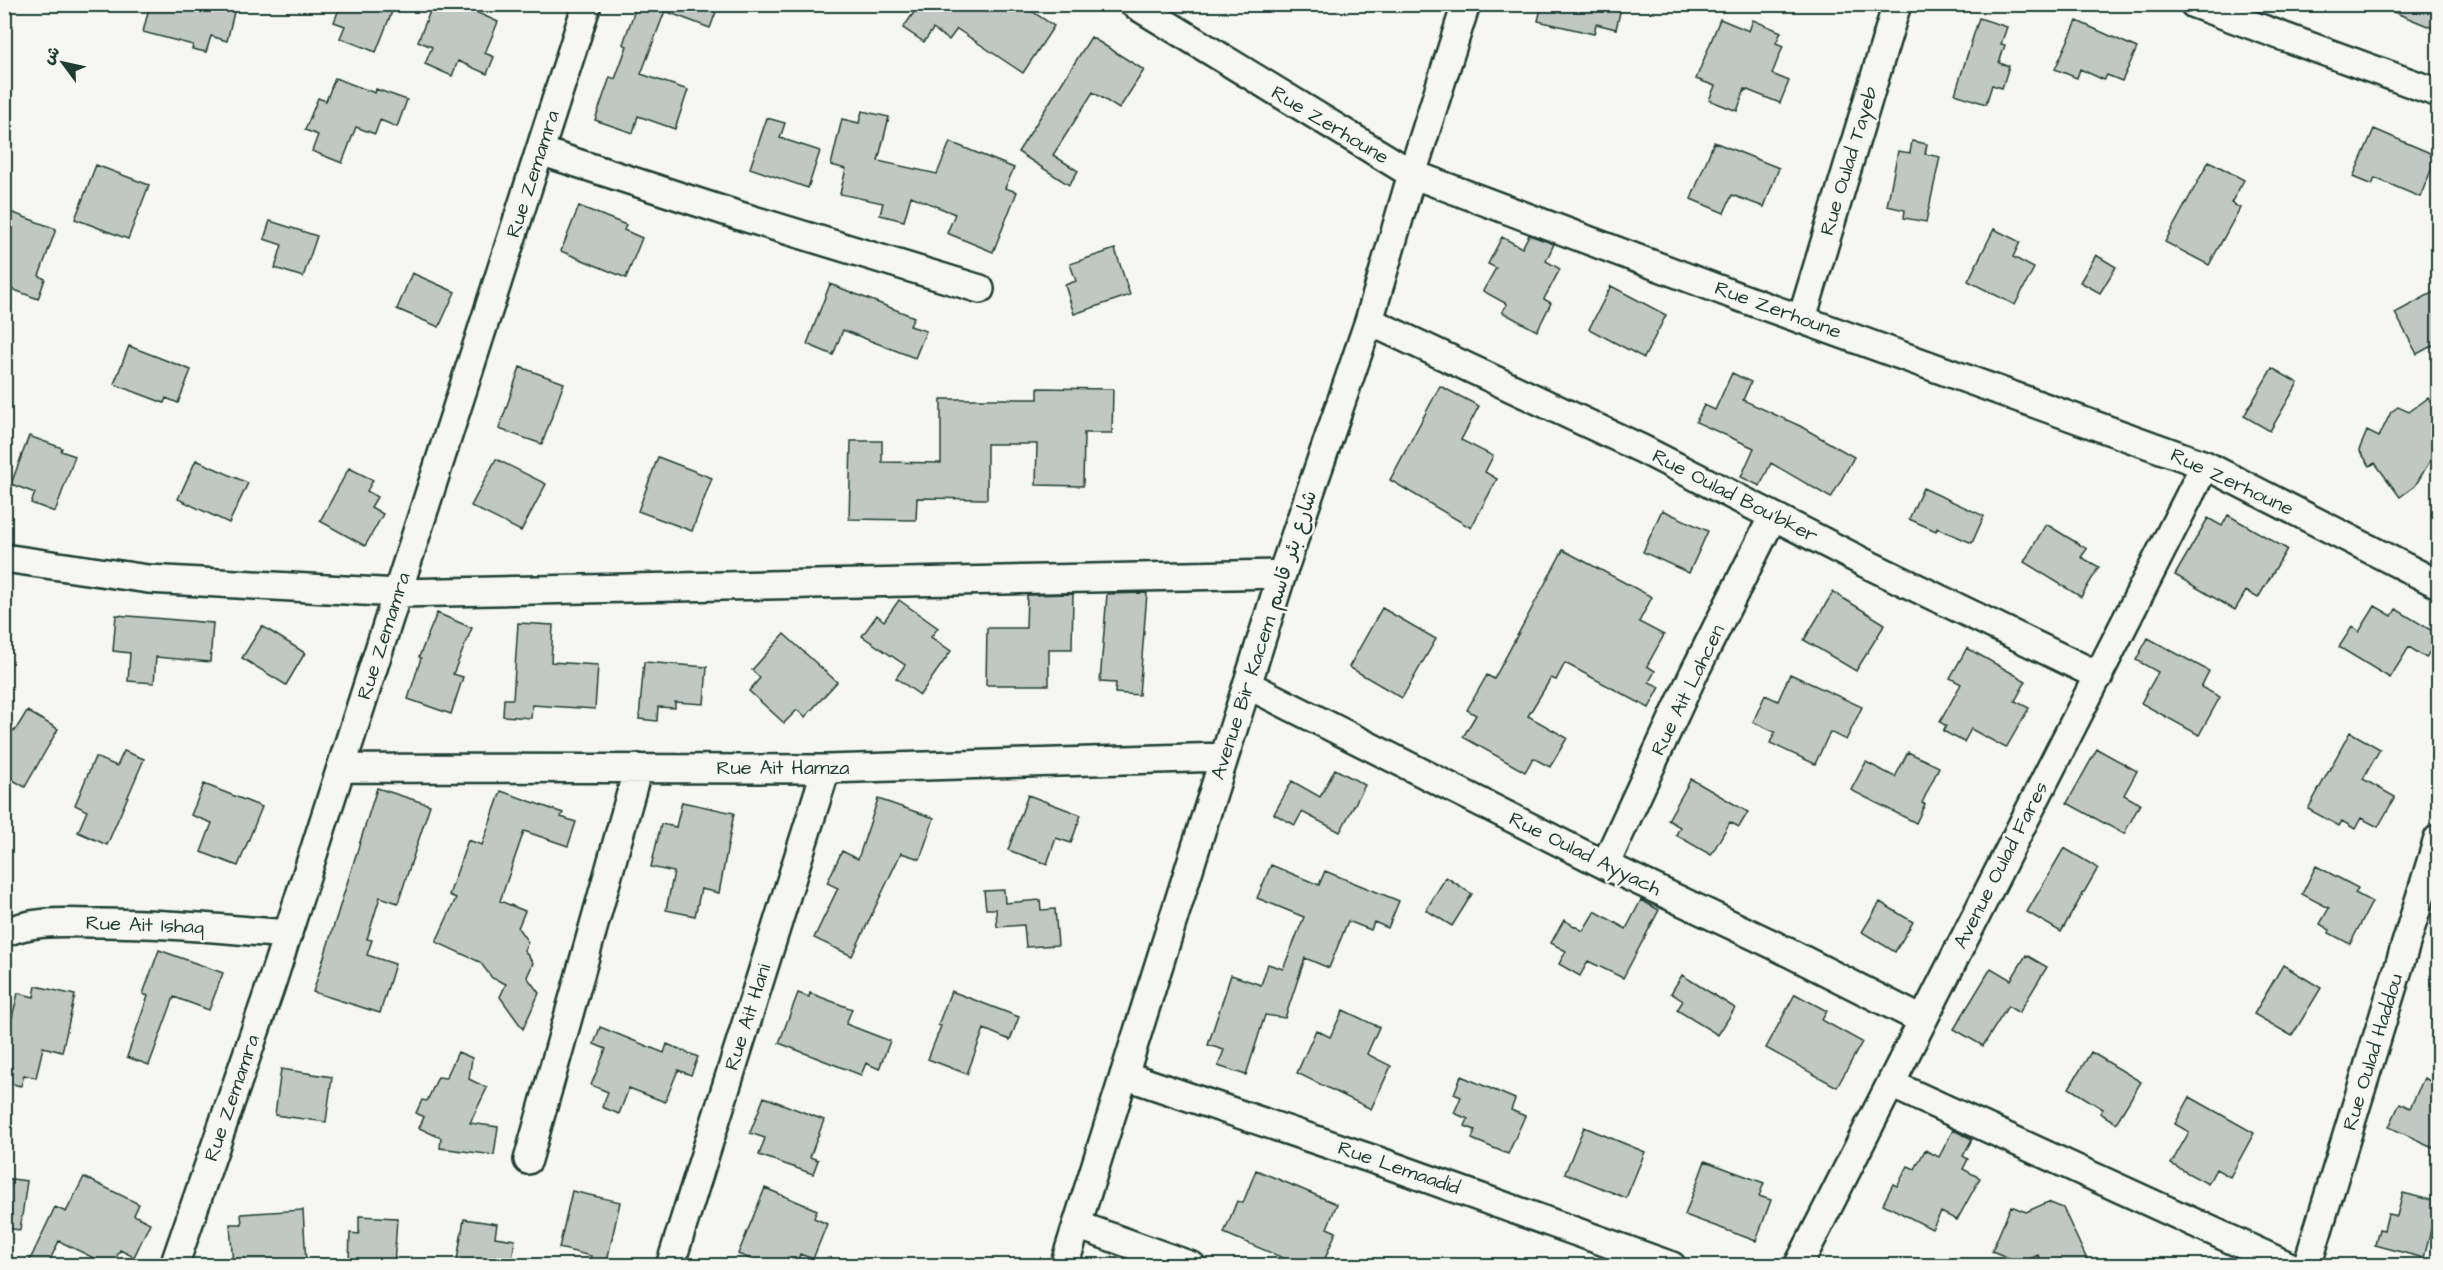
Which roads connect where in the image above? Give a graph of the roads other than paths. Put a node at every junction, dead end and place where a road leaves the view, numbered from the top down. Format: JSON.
{"nodes":[{"id":1,"x":587,"y":4,"type":"edge"},
{"id":2,"x":1134,"y":4,"type":"edge"},
{"id":3,"x":1466,"y":4,"type":"edge"},
{"id":4,"x":1897,"y":4,"type":"edge"},
{"id":5,"x":2194,"y":4,"type":"edge"},
{"id":6,"x":2439,"y":93,"type":"edge"},
{"id":7,"x":540,"y":150,"type":"junction"},
{"id":8,"x":1412,"y":174,"type":"junction"},
{"id":9,"x":980,"y":289,"type":"dead end"},
{"id":10,"x":1802,"y":318,"type":"junction"},
{"id":11,"x":1369,"y":321,"type":"junction"},
{"id":12,"x":2205,"y":465,"type":"junction"},
{"id":13,"x":1773,"y":516,"type":"junction"},
{"id":14,"x":4,"y":558,"type":"edge"},
{"id":15,"x":1282,"y":574,"type":"junction"},
{"id":16,"x":2439,"y":584,"type":"edge"},
{"id":17,"x":398,"y":593,"type":"junction"},
{"id":18,"x":2098,"y":676,"type":"junction"},
{"id":19,"x":1248,"y":685,"type":"junction"},
{"id":20,"x":1224,"y":757,"type":"junction"},
{"id":21,"x":342,"y":768,"type":"junction"},
{"id":22,"x":638,"y":768,"type":"junction"},
{"id":23,"x":826,"y":769,"type":"junction"},
{"id":24,"x":2439,"y":839,"type":"edge"},
{"id":25,"x":1605,"y":865,"type":"junction"},
{"id":26,"x":4,"y":933,"type":"edge"},
{"id":27,"x":288,"y":934,"type":"junction"},
{"id":28,"x":1922,"y":1020,"type":"junction"},
{"id":29,"x":1124,"y":1075,"type":"junction"},
{"id":30,"x":1891,"y":1084,"type":"junction"},
{"id":31,"x":528,"y":1160,"type":"dead end"},
{"id":32,"x":1077,"y":1225,"type":"junction"},
{"id":33,"x":174,"y":1266,"type":"edge"},
{"id":34,"x":670,"y":1266,"type":"edge"},
{"id":35,"x":1064,"y":1266,"type":"edge"},
{"id":36,"x":1192,"y":1266,"type":"edge"},
{"id":37,"x":1672,"y":1266,"type":"edge"},
{"id":38,"x":1798,"y":1266,"type":"edge"},
{"id":39,"x":2289,"y":1266,"type":"edge"},
{"id":40,"x":2307,"y":1266,"type":"edge"}],
"edges":[{"from":1,"to":7,"type":"street","name":"Rue Zemamra"},
{"from":2,"to":8,"type":"street","name":"Rue Zerhoune"},
{"from":3,"to":8,"type":"street","name":"Avenue Bir Kacem شارع بئر قاسم"},
{"from":4,"to":10,"type":"street","name":"Rue Oulad Tayeb"},
{"from":5,"to":6,"type":"street"},
{"from":7,"to":9,"type":"street"},
{"from":7,"to":17,"type":"street","name":"Rue Zemamra"},
{"from":8,"to":10,"type":"street","name":"Rue Zerhoune"},
{"from":8,"to":11,"type":"street","name":"Avenue Bir Kacem شارع بئر قاسم"},
{"from":10,"to":12,"type":"street","name":"Rue Zerhoune"},
{"from":11,"to":13,"type":"street","name":"Rue Oulad Bou'bker"},
{"from":11,"to":15,"type":"street","name":"Avenue Bir Kacem شارع بئر قاسم"},
{"from":12,"to":16,"type":"street","name":"Rue Zerhoune"},
{"from":12,"to":18,"type":"street","name":"Avenue Oulad Fares"},
{"from":13,"to":18,"type":"street","name":"Rue Oulad Bou'bker"},
{"from":13,"to":25,"type":"street","name":"Rue Ait Lahcen"},
{"from":14,"to":17,"type":"street"},
{"from":15,"to":17,"type":"street"},
{"from":15,"to":19,"type":"street","name":"Avenue Bir Kacem شارع بئر قاسم"},
{"from":17,"to":21,"type":"street","name":"Rue Zemamra"},
{"from":18,"to":28,"type":"street","name":"Avenue Oulad Fares"},
{"from":19,"to":20,"type":"street","name":"Avenue Bir Kacem شارع بئر قاسم"},
{"from":19,"to":25,"type":"street","name":"Rue Oulad Ayyach"},
{"from":20,"to":23,"type":"street","name":"Rue Ait Hamza"},
{"from":20,"to":29,"type":"street","name":"Avenue Bir Kacem شارع بئر قاسم"},
{"from":21,"to":22,"type":"street","name":"Rue Ait Hamza"},
{"from":21,"to":27,"type":"street","name":"Rue Zemamra"},
{"from":22,"to":23,"type":"street","name":"Rue Ait Hamza"},
{"from":22,"to":31,"type":"street"},
{"from":23,"to":34,"type":"street","name":"Rue Ait Hani"},
{"from":24,"to":40,"type":"street","name":"Rue Oulad Haddou"},
{"from":25,"to":28,"type":"street","name":"Rue Oulad Ayyach"},
{"from":26,"to":27,"type":"street","name":"Rue Ait Ishaq"},
{"from":27,"to":33,"type":"street","name":"Rue Zemamra"},
{"from":28,"to":30,"type":"street","name":"Avenue Oulad Fares"},
{"from":29,"to":32,"type":"street","name":"Avenue Bir Kacem شارع بئر قاسم"},
{"from":29,"to":37,"type":"street","name":"Rue Lemaadid"},
{"from":30,"to":38,"type":"street","name":"Avenue Oulad Fares"},
{"from":30,"to":39,"type":"street"},
{"from":32,"to":35,"type":"street","name":"Avenue Bir Kacem شارع بئر قاسم"},
{"from":32,"to":36,"type":"street"}]}
